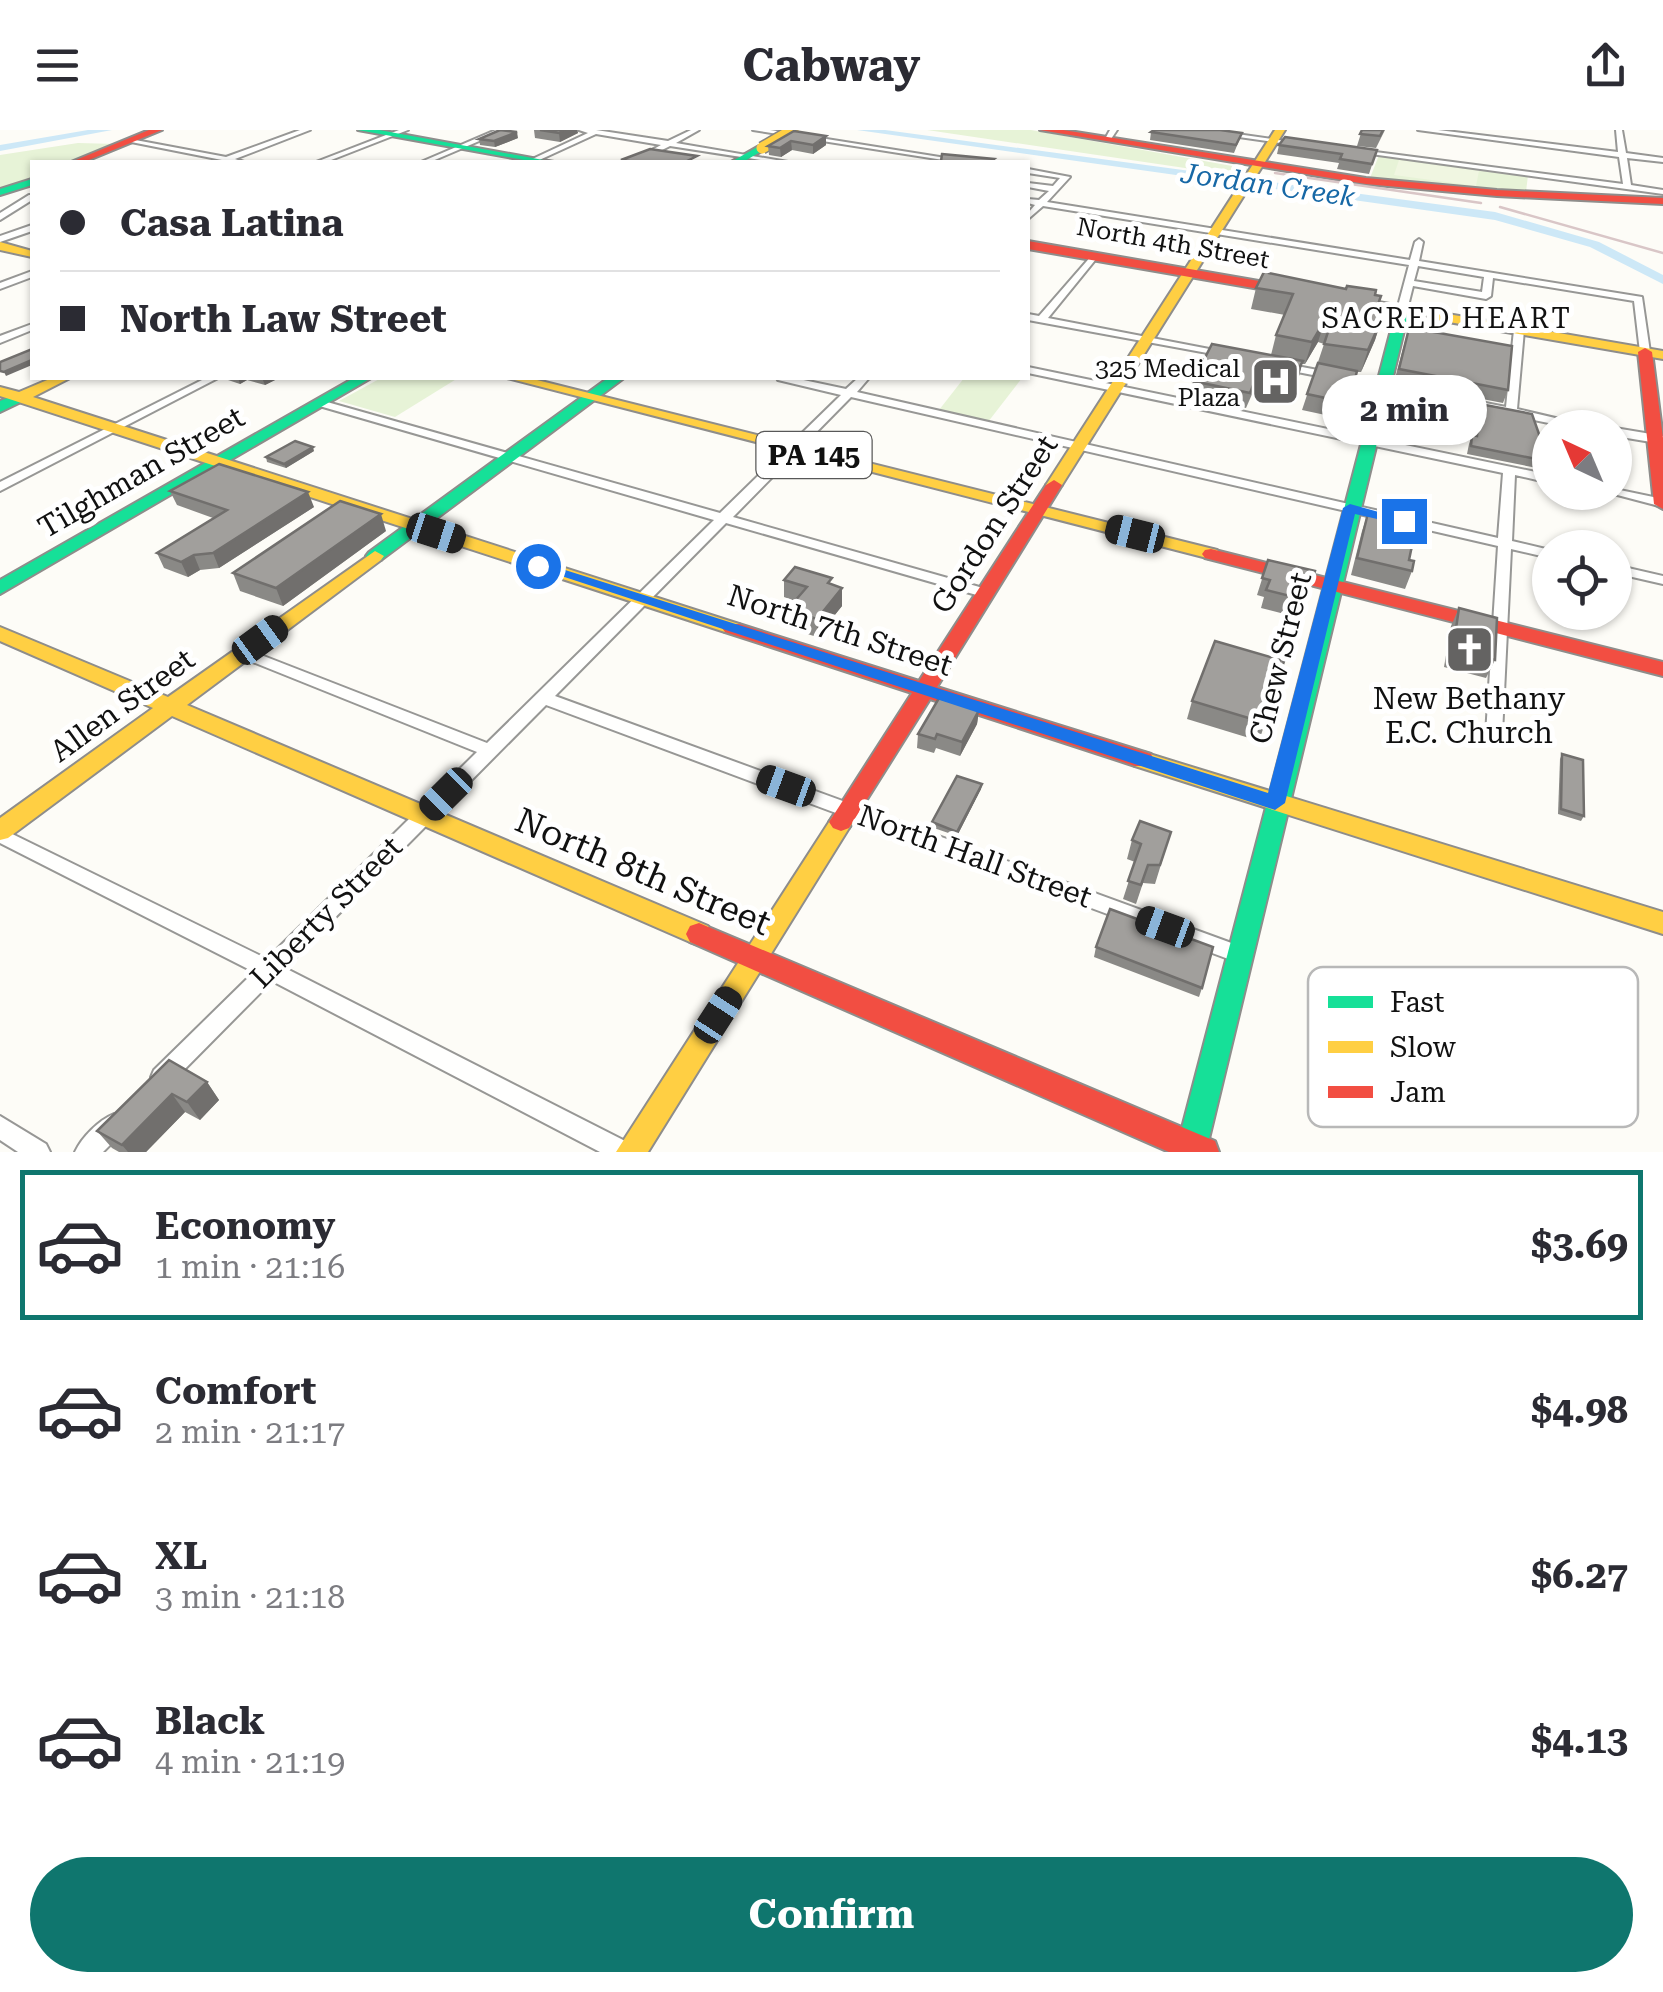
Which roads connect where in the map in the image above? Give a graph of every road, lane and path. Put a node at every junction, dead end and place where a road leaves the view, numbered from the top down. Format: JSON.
{"nodes":[{"id":1,"x":157,"y":130,"type":"edge"},
{"id":2,"x":307,"y":130,"type":"edge"},
{"id":3,"x":363,"y":130,"type":"edge"},
{"id":4,"x":502,"y":130,"type":"edge"},
{"id":5,"x":582,"y":130,"type":"edge"},
{"id":6,"x":696,"y":130,"type":"edge"},
{"id":7,"x":793,"y":130,"type":"edge"},
{"id":8,"x":1045,"y":130,"type":"edge"},
{"id":9,"x":1194,"y":130,"type":"edge"},
{"id":10,"x":1421,"y":130,"type":"edge"},
{"id":11,"x":1534,"y":130,"type":"edge"},
{"id":12,"x":1619,"y":130,"type":"edge"},
{"id":13,"x":598,"y":131,"type":"edge"},
{"id":14,"x":398,"y":132,"type":"edge"},
{"id":15,"x":1449,"y":132,"type":"edge"},
{"id":16,"x":1276,"y":135,"type":"edge"},
{"id":17,"x":130,"y":140,"type":"junction"},
{"id":18,"x":669,"y":144,"type":"junction"},
{"id":19,"x":1533,"y":144,"type":"junction"},
{"id":20,"x":1316,"y":146,"type":"edge"},
{"id":21,"x":461,"y":147,"type":"junction"},
{"id":22,"x":750,"y":149,"type":"edge"},
{"id":23,"x":1356,"y":151,"type":"edge"},
{"id":24,"x":1622,"y":155,"type":"junction"},
{"id":25,"x":81,"y":160,"type":"edge"},
{"id":26,"x":216,"y":160,"type":"edge"},
{"id":27,"x":223,"y":160,"type":"edge"},
{"id":28,"x":325,"y":160,"type":"edge"},
{"id":29,"x":429,"y":160,"type":"edge"},
{"id":30,"x":528,"y":160,"type":"edge"},
{"id":31,"x":542,"y":160,"type":"edge"},
{"id":32,"x":637,"y":160,"type":"edge"},
{"id":33,"x":779,"y":160,"type":"edge"},
{"id":34,"x":914,"y":160,"type":"edge"},
{"id":35,"x":1663,"y":160,"type":"edge"},
{"id":36,"x":1442,"y":163,"type":"junction"},
{"id":37,"x":1030,"y":171,"type":"edge"},
{"id":38,"x":1250,"y":178,"type":"junction"},
{"id":39,"x":1030,"y":184,"type":"edge"},
{"id":40,"x":30,"y":187,"type":"edge"},
{"id":41,"x":1626,"y":187,"type":"junction"},
{"id":42,"x":30,"y":188,"type":"edge"},
{"id":43,"x":1054,"y":189,"type":"junction"},
{"id":44,"x":1663,"y":192,"type":"edge"},
{"id":45,"x":0,"y":194,"type":"edge"},
{"id":46,"x":1030,"y":201,"type":"edge"},
{"id":47,"x":1663,"y":201,"type":"edge"},
{"id":48,"x":1041,"y":203,"type":"junction"},
{"id":49,"x":1030,"y":215,"type":"edge"},
{"id":50,"x":0,"y":217,"type":"edge"},
{"id":51,"x":30,"y":229,"type":"edge"},
{"id":52,"x":1216,"y":231,"type":"junction"},
{"id":53,"x":0,"y":242,"type":"edge"},
{"id":54,"x":1420,"y":242,"type":"dead end"},
{"id":55,"x":1030,"y":246,"type":"edge"},
{"id":56,"x":30,"y":253,"type":"edge"},
{"id":57,"x":1094,"y":256,"type":"junction"},
{"id":58,"x":1414,"y":262,"type":"junction"},
{"id":59,"x":1189,"y":273,"type":"junction"},
{"id":60,"x":1488,"y":274,"type":"junction"},
{"id":61,"x":30,"y":275,"type":"edge"},
{"id":62,"x":1409,"y":283,"type":"junction"},
{"id":63,"x":0,"y":286,"type":"edge"},
{"id":64,"x":1402,"y":310,"type":"junction"},
{"id":65,"x":1030,"y":317,"type":"edge"},
{"id":66,"x":1042,"y":320,"type":"junction"},
{"id":67,"x":30,"y":328,"type":"edge"},
{"id":68,"x":1518,"y":330,"type":"junction"},
{"id":69,"x":0,"y":340,"type":"edge"},
{"id":70,"x":1146,"y":340,"type":"junction"},
{"id":71,"x":1654,"y":354,"type":"edge"},
{"id":72,"x":1243,"y":359,"type":"edge"},
{"id":73,"x":1277,"y":365,"type":"edge"},
{"id":74,"x":1030,"y":370,"type":"edge"},
{"id":75,"x":57,"y":380,"type":"edge"},
{"id":76,"x":209,"y":380,"type":"edge"},
{"id":77,"x":360,"y":380,"type":"edge"},
{"id":78,"x":522,"y":380,"type":"edge"},
{"id":79,"x":614,"y":380,"type":"edge"},
{"id":80,"x":791,"y":380,"type":"edge"},
{"id":81,"x":862,"y":380,"type":"edge"},
{"id":82,"x":1382,"y":386,"type":"junction"},
{"id":83,"x":1116,"y":389,"type":"junction"},
{"id":84,"x":848,"y":393,"type":"junction"},
{"id":85,"x":590,"y":397,"type":"junction"},
{"id":86,"x":7,"y":398,"type":"edge"},
{"id":87,"x":320,"y":403,"type":"junction"},
{"id":88,"x":1511,"y":411,"type":"junction"},
{"id":89,"x":1532,"y":415,"type":"edge"},
{"id":90,"x":114,"y":428,"type":"junction"},
{"id":91,"x":1632,"y":435,"type":"edge"},
{"id":92,"x":1660,"y":440,"type":"edge"},
{"id":93,"x":1367,"y":442,"type":"junction"},
{"id":94,"x":1079,"y":446,"type":"junction"},
{"id":95,"x":792,"y":449,"type":"junction"},
{"id":96,"x":510,"y":457,"type":"junction"},
{"id":97,"x":219,"y":462,"type":"junction"},
{"id":98,"x":1510,"y":471,"type":"junction"},
{"id":99,"x":1532,"y":476,"type":"edge"},
{"id":100,"x":0,"y":487,"type":"edge"},
{"id":101,"x":1632,"y":497,"type":"edge"},
{"id":102,"x":1663,"y":504,"type":"edge"},
{"id":103,"x":1350,"y":508,"type":"junction"},
{"id":104,"x":1039,"y":510,"type":"junction"},
{"id":105,"x":722,"y":517,"type":"junction"},
{"id":106,"x":416,"y":526,"type":"junction"},
{"id":107,"x":1506,"y":544,"type":"junction"},
{"id":108,"x":1532,"y":550,"type":"edge"},
{"id":109,"x":1632,"y":573,"type":"edge"},
{"id":110,"x":1663,"y":580,"type":"edge"},
{"id":111,"x":1330,"y":584,"type":"junction"},
{"id":112,"x":0,"y":588,"type":"edge"},
{"id":113,"x":986,"y":593,"type":"junction"},
{"id":114,"x":642,"y":598,"type":"junction"},
{"id":115,"x":1500,"y":627,"type":"junction"},
{"id":116,"x":0,"y":633,"type":"edge"},
{"id":117,"x":243,"y":653,"type":"junction"},
{"id":118,"x":1663,"y":669,"type":"edge"},
{"id":119,"x":924,"y":688,"type":"junction"},
{"id":120,"x":542,"y":697,"type":"junction"},
{"id":121,"x":171,"y":706,"type":"junction"},
{"id":122,"x":1494,"y":734,"type":"dead end"},
{"id":123,"x":489,"y":750,"type":"junction"},
{"id":124,"x":1275,"y":803,"type":"junction"},
{"id":125,"x":849,"y":809,"type":"junction"},
{"id":126,"x":424,"y":816,"type":"junction"},
{"id":127,"x":0,"y":833,"type":"edge"},
{"id":128,"x":1663,"y":923,"type":"edge"},
{"id":129,"x":1238,"y":954,"type":"junction"},
{"id":130,"x":754,"y":958,"type":"junction"},
{"id":131,"x":268,"y":970,"type":"junction"},
{"id":132,"x":144,"y":1096,"type":"edge"},
{"id":133,"x":130,"y":1110,"type":"edge"},
{"id":134,"x":0,"y":1127,"type":"edge"},
{"id":135,"x":1196,"y":1150,"type":"edge"},
{"id":136,"x":38,"y":1152,"type":"edge"},
{"id":137,"x":87,"y":1152,"type":"edge"},
{"id":138,"x":622,"y":1152,"type":"edge"},
{"id":139,"x":630,"y":1152,"type":"edge"}],
"edges":[{"from":1,"to":17,"type":"street"},
{"from":2,"to":27,"type":"street"},
{"from":3,"to":14,"type":"street"},
{"from":4,"to":21,"type":"street"},
{"from":5,"to":13,"type":"street"},
{"from":6,"to":18,"type":"street"},
{"from":7,"to":22,"type":"street","bridge":true},
{"from":8,"to":38,"type":"street"},
{"from":9,"to":16,"type":"street"},
{"from":10,"to":15,"type":"street"},
{"from":11,"to":19,"type":"street"},
{"from":12,"to":24,"type":"street"},
{"from":13,"to":18,"type":"street"},
{"from":13,"to":31,"type":"street"},
{"from":14,"to":21,"type":"street"},
{"from":14,"to":28,"type":"street"},
{"from":15,"to":19,"type":"street"},
{"from":15,"to":36,"type":"street"},
{"from":16,"to":20,"type":"street"},
{"from":16,"to":38,"type":"street","name":"Gordon Street"},
{"from":17,"to":25,"type":"street"},
{"from":17,"to":26,"type":"street"},
{"from":18,"to":22,"type":"street"},
{"from":18,"to":32,"type":"street"},
{"from":19,"to":24,"type":"street"},
{"from":21,"to":29,"type":"street"},
{"from":21,"to":30,"type":"street"},
{"from":22,"to":33,"type":"street"},
{"from":22,"to":34,"type":"street"},
{"from":23,"to":36,"type":"street"},
{"from":24,"to":35,"type":"street"},
{"from":24,"to":41,"type":"street"},
{"from":36,"to":41,"type":"street"},
{"from":37,"to":43,"type":"street"},
{"from":38,"to":47,"type":"street"},
{"from":38,"to":52,"type":"street","name":"Gordon Street"},
{"from":39,"to":43,"type":"street"},
{"from":40,"to":45,"type":"street"},
{"from":41,"to":44,"type":"street"},
{"from":42,"to":50,"type":"street"},
{"from":43,"to":48,"type":"street"},
{"from":46,"to":48,"type":"street"},
{"from":48,"to":49,"type":"street"},
{"from":48,"to":52,"type":"street"},
{"from":51,"to":53,"type":"street"},
{"from":52,"to":58,"type":"street"},
{"from":52,"to":59,"type":"street","name":"Gordon Street"},
{"from":53,"to":56,"type":"street"},
{"from":54,"to":58,"type":"street","name":"Chew Street"},
{"from":55,"to":57,"type":"street","name":"North 4th Street"},
{"from":57,"to":59,"type":"street","name":"North 4th Street"},
{"from":57,"to":66,"type":"street"},
{"from":58,"to":60,"type":"street"},
{"from":58,"to":62,"type":"street","name":"Chew Street"},
{"from":59,"to":64,"type":"street","name":"North 4th Street"},
{"from":59,"to":70,"type":"street","name":"Gordon Street"},
{"from":60,"to":62,"type":"street"},
{"from":60,"to":71,"type":"street"},
{"from":61,"to":63,"type":"street"},
{"from":62,"to":64,"type":"street","name":"Chew Street"},
{"from":64,"to":68,"type":"street","name":"North 4th Street"},
{"from":64,"to":82,"type":"street","name":"Chew Street"},
{"from":65,"to":66,"type":"street"},
{"from":66,"to":70,"type":"street"},
{"from":67,"to":69,"type":"street"},
{"from":68,"to":71,"type":"street","name":"North 4th Street"},
{"from":68,"to":88,"type":"street"},
{"from":70,"to":72,"type":"street"},
{"from":70,"to":83,"type":"street","name":"Gordon Street"},
{"from":71,"to":92,"type":"street"},
{"from":73,"to":82,"type":"street"},
{"from":74,"to":83,"type":"street"},
{"from":75,"to":86,"type":"street"},
{"from":76,"to":90,"type":"street"},
{"from":77,"to":87,"type":"street","name":"Tilghman Street"},
{"from":78,"to":85,"type":"street","number":"PA 145"},
{"from":79,"to":85,"type":"street","name":"Allen Street"},
{"from":80,"to":84,"type":"street"},
{"from":81,"to":84,"type":"street","name":"Liberty Street"},
{"from":82,"to":88,"type":"street"},
{"from":82,"to":93,"type":"street","name":"Chew Street"},
{"from":83,"to":93,"type":"street"},
{"from":83,"to":94,"type":"street","name":"Gordon Street"},
{"from":84,"to":94,"type":"street"},
{"from":84,"to":95,"type":"street","name":"Liberty Street"},
{"from":85,"to":95,"type":"street","number":"PA 145"},
{"from":85,"to":96,"type":"street","name":"Allen Street"},
{"from":86,"to":90,"type":"street","name":"North 7th Street"},
{"from":87,"to":96,"type":"street"},
{"from":87,"to":97,"type":"street","name":"Tilghman Street"},
{"from":88,"to":89,"type":"street"},
{"from":90,"to":97,"type":"street","name":"North 7th Street"},
{"from":90,"to":100,"type":"street"},
{"from":91,"to":92,"type":"street"},
{"from":92,"to":102,"type":"street"},
{"from":93,"to":98,"type":"street"},
{"from":93,"to":103,"type":"street","name":"Chew Street"},
{"from":94,"to":103,"type":"street"},
{"from":94,"to":104,"type":"street","name":"Gordon Street"},
{"from":95,"to":104,"type":"street","number":"PA 145"},
{"from":95,"to":105,"type":"street","name":"Liberty Street"},
{"from":96,"to":105,"type":"street"},
{"from":96,"to":106,"type":"street","name":"Allen Street"},
{"from":97,"to":106,"type":"street","name":"North 7th Street"},
{"from":97,"to":112,"type":"street","name":"Tilghman Street"},
{"from":98,"to":99,"type":"street"},
{"from":98,"to":107,"type":"street"},
{"from":101,"to":102,"type":"street"},
{"from":103,"to":107,"type":"street"},
{"from":103,"to":111,"type":"street","name":"Chew Street"},
{"from":104,"to":111,"type":"street","number":"PA 145"},
{"from":104,"to":113,"type":"street","name":"Gordon Street"},
{"from":105,"to":113,"type":"street"},
{"from":105,"to":114,"type":"street","name":"Liberty Street"},
{"from":106,"to":114,"type":"street","name":"North 7th Street"},
{"from":106,"to":117,"type":"street","name":"Allen Street"},
{"from":107,"to":108,"type":"street"},
{"from":107,"to":115,"type":"street"},
{"from":109,"to":110,"type":"street"},
{"from":111,"to":115,"type":"street","number":"PA 145"},
{"from":111,"to":124,"type":"street","name":"Chew Street"},
{"from":113,"to":119,"type":"street","name":"Gordon Street"},
{"from":114,"to":119,"type":"street","name":"North 7th Street"},
{"from":114,"to":120,"type":"street","name":"Liberty Street"},
{"from":115,"to":118,"type":"street","number":"PA 145"},
{"from":115,"to":122,"type":"street"},
{"from":116,"to":121,"type":"street","name":"North 8th Street"},
{"from":117,"to":121,"type":"street","name":"Allen Street"},
{"from":117,"to":123,"type":"street"},
{"from":119,"to":124,"type":"street","name":"North 7th Street"},
{"from":119,"to":125,"type":"street","name":"Gordon Street"},
{"from":120,"to":123,"type":"street","name":"Liberty Street"},
{"from":120,"to":125,"type":"street","name":"North Hall Street"},
{"from":121,"to":126,"type":"street","name":"North 8th Street"},
{"from":121,"to":127,"type":"street","name":"Allen Street"},
{"from":123,"to":126,"type":"street","name":"Liberty Street"},
{"from":124,"to":128,"type":"street","name":"North 7th Street"},
{"from":124,"to":129,"type":"street","name":"Chew Street"},
{"from":125,"to":129,"type":"street","name":"North Hall Street"},
{"from":125,"to":130,"type":"street","name":"Gordon Street"},
{"from":126,"to":130,"type":"street","name":"North 8th Street"},
{"from":126,"to":131,"type":"street","name":"Liberty Street"},
{"from":127,"to":131,"type":"street"},
{"from":129,"to":135,"type":"street","name":"Chew Street"},
{"from":130,"to":135,"type":"street","name":"North 8th Street"},
{"from":130,"to":139,"type":"street","name":"Gordon Street"},
{"from":131,"to":132,"type":"street","name":"Liberty Street"},
{"from":131,"to":138,"type":"street"},
{"from":133,"to":137,"type":"street"},
{"from":134,"to":136,"type":"street"}]}
